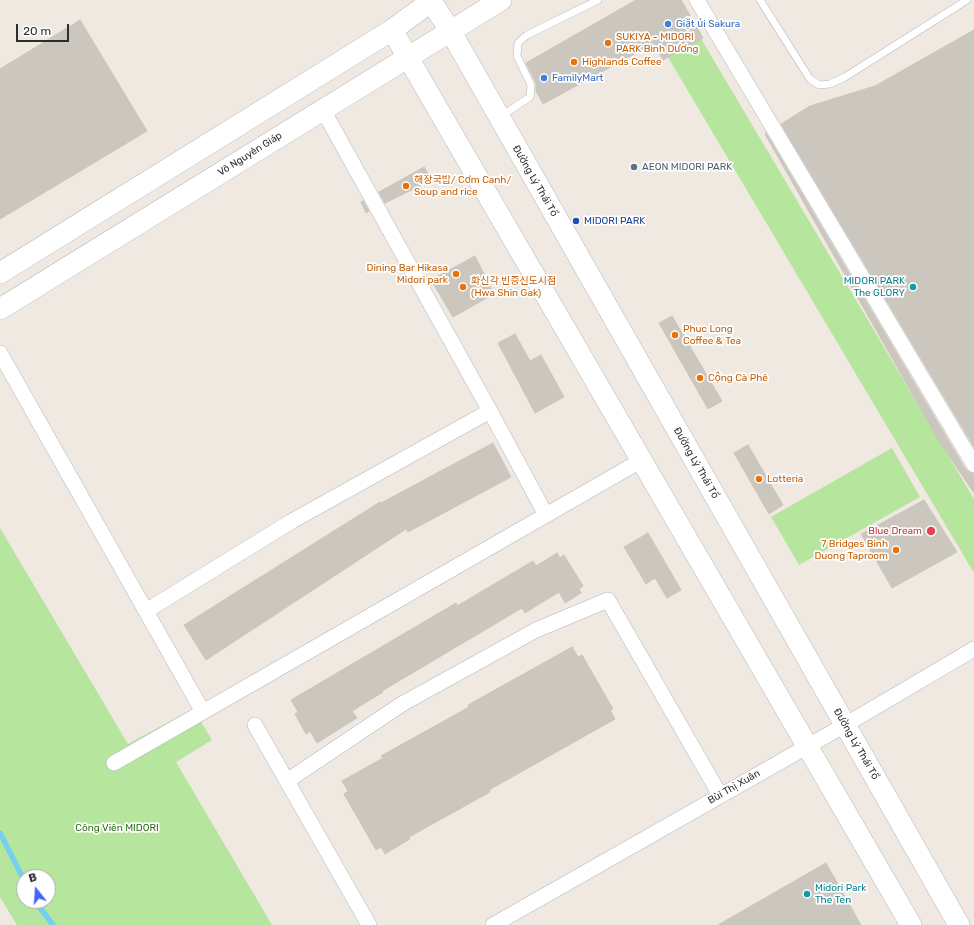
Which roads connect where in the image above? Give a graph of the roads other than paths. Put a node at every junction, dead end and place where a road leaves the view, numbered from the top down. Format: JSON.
{"nodes":[{"id":1,"x":501,"y":0,"type":"edge"},
{"id":2,"x":598,"y":0,"type":"edge"},
{"id":3,"x":697,"y":0,"type":"edge"},
{"id":4,"x":760,"y":0,"type":"edge"},
{"id":5,"x":967,"y":0,"type":"edge"},
{"id":6,"x":432,"y":1,"type":"edge"},
{"id":7,"x":392,"y":30,"type":"junction"},
{"id":8,"x":451,"y":32,"type":"junction"},
{"id":9,"x":408,"y":57,"type":"junction"},
{"id":10,"x":322,"y":110,"type":"junction"},
{"id":11,"x":499,"y":117,"type":"junction"},
{"id":12,"x":0,"y":273,"type":"edge"},
{"id":13,"x":0,"y":309,"type":"edge"},
{"id":14,"x":0,"y":353,"type":"edge"},
{"id":15,"x":490,"y":411,"type":"junction"},
{"id":16,"x":642,"y":460,"type":"junction"},
{"id":17,"x":974,"y":465,"type":"edge"},
{"id":18,"x":546,"y":515,"type":"junction"},
{"id":19,"x":146,"y":611,"type":"junction"},
{"id":20,"x":974,"y":649,"type":"edge"},
{"id":21,"x":203,"y":712,"type":"junction"},
{"id":22,"x":255,"y":725,"type":"dead end"},
{"id":23,"x":845,"y":725,"type":"junction"},
{"id":24,"x":807,"y":745,"type":"junction"},
{"id":25,"x":114,"y":763,"type":"dead end"},
{"id":26,"x":287,"y":781,"type":"junction"},
{"id":27,"x":720,"y":795,"type":"junction"},
{"id":28,"x":369,"y":925,"type":"edge"},
{"id":29,"x":493,"y":925,"type":"edge"},
{"id":30,"x":911,"y":925,"type":"edge"},
{"id":31,"x":959,"y":925,"type":"edge"}],
"edges":[{"from":1,"to":8,"type":"street","name":"Võ Nguyên Giáp"},
{"from":2,"to":11,"type":"lane"},
{"from":3,"to":17,"type":"street"},
{"from":4,"to":5,"type":"lane"},
{"from":6,"to":7,"type":"street"},
{"from":6,"to":8,"type":"street","name":"Đường Lý Thái Tổ"},
{"from":7,"to":9,"type":"street"},
{"from":7,"to":12,"type":"street"},
{"from":8,"to":9,"type":"street","name":"Võ Nguyên Giáp"},
{"from":8,"to":11,"type":"street","name":"Đường Lý Thái Tổ"},
{"from":9,"to":10,"type":"street","name":"Võ Nguyên Giáp"},
{"from":9,"to":16,"type":"street"},
{"from":10,"to":13,"type":"street","name":"Võ Nguyên Giáp"},
{"from":10,"to":15,"type":"street"},
{"from":11,"to":23,"type":"street","name":"Đường Lý Thái Tổ"},
{"from":14,"to":19,"type":"street"},
{"from":15,"to":18,"type":"street"},
{"from":15,"to":19,"type":"street"},
{"from":16,"to":18,"type":"street"},
{"from":16,"to":24,"type":"street"},
{"from":18,"to":21,"type":"street"},
{"from":19,"to":21,"type":"street"},
{"from":20,"to":23,"type":"street","name":"Bùi Thị Xuân"},
{"from":21,"to":25,"type":"street"},
{"from":22,"to":26,"type":"street"},
{"from":23,"to":24,"type":"street","name":"Bùi Thị Xuân"},
{"from":23,"to":31,"type":"street","name":"Đường Lý Thái Tổ"},
{"from":24,"to":27,"type":"street","name":"Bùi Thị Xuân"},
{"from":24,"to":30,"type":"street"},
{"from":26,"to":27,"type":"street"},
{"from":26,"to":28,"type":"street"},
{"from":27,"to":29,"type":"street","name":"Bùi Thị Xuân"}]}
